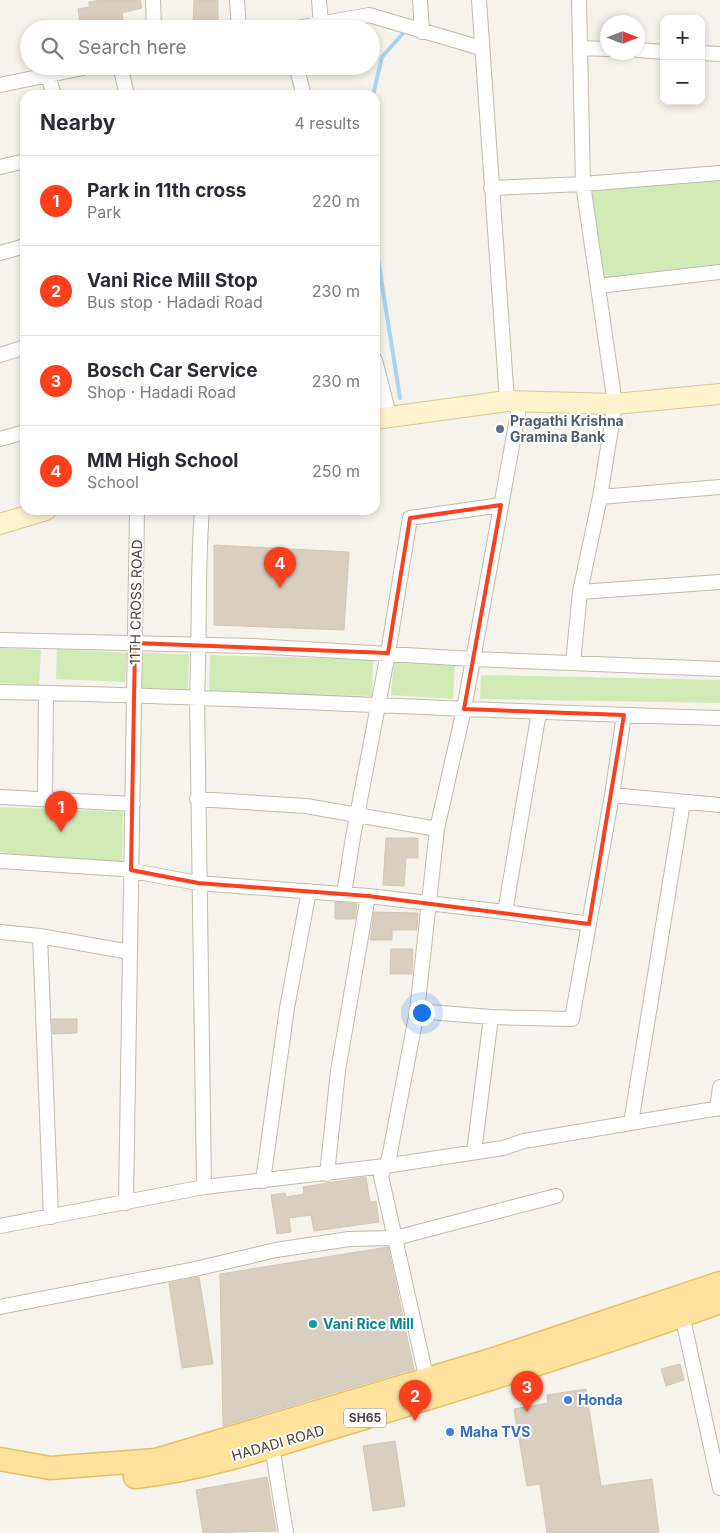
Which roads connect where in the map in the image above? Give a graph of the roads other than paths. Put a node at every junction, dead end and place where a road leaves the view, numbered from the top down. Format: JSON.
{"nodes":[{"id":1,"x":153,"y":0,"type":"edge"},
{"id":2,"x":237,"y":0,"type":"edge"},
{"id":3,"x":319,"y":0,"type":"edge"},
{"id":4,"x":420,"y":0,"type":"edge"},
{"id":5,"x":479,"y":0,"type":"edge"},
{"id":6,"x":579,"y":0,"type":"edge"},
{"id":7,"x":154,"y":20,"type":"edge"},
{"id":8,"x":238,"y":20,"type":"edge"},
{"id":9,"x":321,"y":20,"type":"edge"},
{"id":10,"x":342,"y":20,"type":"edge"},
{"id":11,"x":422,"y":32,"type":"junction"},
{"id":12,"x":482,"y":48,"type":"junction"},
{"id":13,"x":580,"y":48,"type":"junction"},
{"id":14,"x":600,"y":49,"type":"edge"},
{"id":15,"x":645,"y":51,"type":"edge"},
{"id":16,"x":660,"y":52,"type":"edge"},
{"id":17,"x":705,"y":53,"type":"edge"},
{"id":18,"x":720,"y":54,"type":"edge"},
{"id":19,"x":52,"y":75,"type":"edge"},
{"id":20,"x":122,"y":75,"type":"edge"},
{"id":21,"x":298,"y":75,"type":"edge"},
{"id":22,"x":48,"y":76,"type":"junction"},
{"id":23,"x":0,"y":85,"type":"edge"},
{"id":24,"x":52,"y":90,"type":"edge"},
{"id":25,"x":126,"y":90,"type":"edge"},
{"id":26,"x":303,"y":90,"type":"edge"},
{"id":27,"x":20,"y":162,"type":"edge"},
{"id":28,"x":0,"y":167,"type":"edge"},
{"id":29,"x":720,"y":173,"type":"edge"},
{"id":30,"x":583,"y":184,"type":"junction"},
{"id":31,"x":491,"y":188,"type":"junction"},
{"id":32,"x":20,"y":247,"type":"edge"},
{"id":33,"x":0,"y":252,"type":"edge"},
{"id":34,"x":720,"y":272,"type":"edge"},
{"id":35,"x":598,"y":286,"type":"junction"},
{"id":36,"x":20,"y":348,"type":"edge"},
{"id":37,"x":0,"y":354,"type":"edge"},
{"id":38,"x":720,"y":394,"type":"edge"},
{"id":39,"x":380,"y":401,"type":"edge"},
{"id":40,"x":514,"y":402,"type":"junction"},
{"id":41,"x":615,"y":404,"type":"junction"},
{"id":42,"x":382,"y":417,"type":"edge"},
{"id":43,"x":20,"y":433,"type":"edge"},
{"id":44,"x":0,"y":439,"type":"edge"},
{"id":45,"x":720,"y":488,"type":"edge"},
{"id":46,"x":600,"y":496,"type":"junction"},
{"id":47,"x":501,"y":505,"type":"junction"},
{"id":48,"x":30,"y":515,"type":"edge"},
{"id":49,"x":137,"y":515,"type":"edge"},
{"id":50,"x":202,"y":515,"type":"edge"},
{"id":51,"x":0,"y":524,"type":"edge"},
{"id":52,"x":720,"y":582,"type":"edge"},
{"id":53,"x":580,"y":592,"type":"junction"},
{"id":54,"x":0,"y":640,"type":"edge"},
{"id":55,"x":135,"y":643,"type":"junction"},
{"id":56,"x":199,"y":644,"type":"junction"},
{"id":57,"x":388,"y":654,"type":"junction"},
{"id":58,"x":473,"y":658,"type":"junction"},
{"id":59,"x":573,"y":663,"type":"junction"},
{"id":60,"x":720,"y":669,"type":"edge"},
{"id":61,"x":0,"y":692,"type":"edge"},
{"id":62,"x":46,"y":693,"type":"junction"},
{"id":63,"x":135,"y":694,"type":"junction"},
{"id":64,"x":197,"y":696,"type":"junction"},
{"id":65,"x":378,"y":705,"type":"junction"},
{"id":66,"x":464,"y":709,"type":"junction"},
{"id":67,"x":539,"y":712,"type":"junction"},
{"id":68,"x":624,"y":715,"type":"junction"},
{"id":69,"x":720,"y":718,"type":"edge"},
{"id":70,"x":612,"y":795,"type":"junction"},
{"id":71,"x":0,"y":797,"type":"edge"},
{"id":72,"x":45,"y":799,"type":"junction"},
{"id":73,"x":197,"y":799,"type":"junction"},
{"id":74,"x":683,"y":802,"type":"junction"},
{"id":75,"x":132,"y":804,"type":"junction"},
{"id":76,"x":720,"y":805,"type":"edge"},
{"id":77,"x":357,"y":814,"type":"junction"},
{"id":78,"x":437,"y":829,"type":"junction"},
{"id":79,"x":0,"y":861,"type":"edge"},
{"id":80,"x":131,"y":870,"type":"junction"},
{"id":81,"x":198,"y":883,"type":"junction"},
{"id":82,"x":309,"y":891,"type":"junction"},
{"id":83,"x":344,"y":894,"type":"junction"},
{"id":84,"x":368,"y":896,"type":"junction"},
{"id":85,"x":428,"y":903,"type":"junction"},
{"id":86,"x":505,"y":912,"type":"junction"},
{"id":87,"x":589,"y":924,"type":"junction"},
{"id":88,"x":0,"y":932,"type":"edge"},
{"id":89,"x":40,"y":936,"type":"junction"},
{"id":90,"x":130,"y":952,"type":"junction"},
{"id":91,"x":417,"y":1011,"type":"junction"},
{"id":92,"x":492,"y":1017,"type":"junction"},
{"id":93,"x":720,"y":1087,"type":"edge"},
{"id":94,"x":718,"y":1108,"type":"edge"},
{"id":95,"x":632,"y":1123,"type":"junction"},
{"id":96,"x":474,"y":1152,"type":"junction"},
{"id":97,"x":385,"y":1166,"type":"junction"},
{"id":98,"x":327,"y":1174,"type":"junction"},
{"id":99,"x":263,"y":1180,"type":"junction"},
{"id":100,"x":204,"y":1187,"type":"junction"},
{"id":101,"x":556,"y":1196,"type":"dead end"},
{"id":102,"x":126,"y":1203,"type":"junction"},
{"id":103,"x":51,"y":1217,"type":"junction"},
{"id":104,"x":0,"y":1226,"type":"edge"},
{"id":105,"x":395,"y":1238,"type":"junction"},
{"id":106,"x":720,"y":1282,"type":"edge"},
{"id":107,"x":720,"y":1302,"type":"edge"},
{"id":108,"x":0,"y":1307,"type":"edge"},
{"id":109,"x":680,"y":1307,"type":"junction"},
{"id":110,"x":429,"y":1388,"type":"junction"},
{"id":111,"x":272,"y":1446,"type":"junction"},
{"id":112,"x":0,"y":1459,"type":"edge"},
{"id":113,"x":0,"y":1475,"type":"edge"},
{"id":114,"x":720,"y":1488,"type":"edge"},
{"id":115,"x":286,"y":1533,"type":"edge"}],
"edges":[{"from":1,"to":7,"type":"street"},
{"from":2,"to":8,"type":"street"},
{"from":3,"to":9,"type":"street"},
{"from":4,"to":11,"type":"street"},
{"from":5,"to":12,"type":"street"},
{"from":6,"to":13,"type":"street"},
{"from":10,"to":11,"type":"street"},
{"from":11,"to":12,"type":"street"},
{"from":12,"to":31,"type":"street"},
{"from":13,"to":14,"type":"street"},
{"from":13,"to":30,"type":"street"},
{"from":15,"to":16,"type":"street"},
{"from":17,"to":18,"type":"street"},
{"from":19,"to":22,"type":"street"},
{"from":20,"to":25,"type":"street"},
{"from":21,"to":26,"type":"street"},
{"from":22,"to":23,"type":"street"},
{"from":22,"to":24,"type":"street"},
{"from":27,"to":28,"type":"street"},
{"from":29,"to":30,"type":"street"},
{"from":30,"to":31,"type":"street"},
{"from":30,"to":35,"type":"street"},
{"from":31,"to":40,"type":"street"},
{"from":32,"to":33,"type":"street"},
{"from":34,"to":35,"type":"street"},
{"from":35,"to":41,"type":"street"},
{"from":36,"to":37,"type":"street"},
{"from":38,"to":41,"type":"street"},
{"from":39,"to":42,"type":"street"},
{"from":40,"to":41,"type":"street"},
{"from":40,"to":42,"type":"street"},
{"from":40,"to":47,"type":"street"},
{"from":41,"to":46,"type":"street"},
{"from":43,"to":44,"type":"street"},
{"from":45,"to":46,"type":"street"},
{"from":46,"to":53,"type":"street"},
{"from":47,"to":57,"type":"street"},
{"from":47,"to":58,"type":"street"},
{"from":48,"to":51,"type":"street"},
{"from":49,"to":55,"type":"street","name":"11TH CROSS ROAD"},
{"from":50,"to":56,"type":"street"},
{"from":52,"to":53,"type":"street"},
{"from":53,"to":59,"type":"street"},
{"from":54,"to":55,"type":"street"},
{"from":55,"to":56,"type":"street"},
{"from":55,"to":63,"type":"street","name":"11TH CROSS ROAD"},
{"from":56,"to":57,"type":"street"},
{"from":56,"to":64,"type":"street"},
{"from":57,"to":58,"type":"street"},
{"from":57,"to":65,"type":"street"},
{"from":58,"to":59,"type":"street"},
{"from":58,"to":66,"type":"street"},
{"from":59,"to":60,"type":"street"},
{"from":61,"to":62,"type":"street"},
{"from":62,"to":63,"type":"street"},
{"from":62,"to":72,"type":"street"},
{"from":63,"to":64,"type":"street"},
{"from":63,"to":75,"type":"street","name":"11TH CROSS ROAD"},
{"from":64,"to":65,"type":"street"},
{"from":64,"to":73,"type":"street"},
{"from":65,"to":66,"type":"street"},
{"from":65,"to":77,"type":"street"},
{"from":66,"to":67,"type":"street"},
{"from":66,"to":78,"type":"street"},
{"from":67,"to":68,"type":"street"},
{"from":67,"to":86,"type":"street"},
{"from":68,"to":69,"type":"street"},
{"from":68,"to":70,"type":"street"},
{"from":70,"to":74,"type":"street"},
{"from":70,"to":87,"type":"street"},
{"from":71,"to":72,"type":"street"},
{"from":72,"to":75,"type":"street"},
{"from":73,"to":77,"type":"street"},
{"from":73,"to":81,"type":"street"},
{"from":74,"to":76,"type":"street"},
{"from":74,"to":95,"type":"street"},
{"from":75,"to":80,"type":"street","name":"11TH CROSS ROAD"},
{"from":77,"to":78,"type":"street"},
{"from":77,"to":83,"type":"street"},
{"from":78,"to":85,"type":"street"},
{"from":79,"to":80,"type":"street"},
{"from":80,"to":81,"type":"street"},
{"from":80,"to":90,"type":"street","name":"11TH CROSS ROAD"},
{"from":81,"to":82,"type":"street"},
{"from":81,"to":100,"type":"street"},
{"from":82,"to":83,"type":"street"},
{"from":82,"to":99,"type":"street"},
{"from":83,"to":84,"type":"street"},
{"from":84,"to":85,"type":"street"},
{"from":84,"to":98,"type":"street"},
{"from":85,"to":86,"type":"street"},
{"from":85,"to":91,"type":"street"},
{"from":86,"to":87,"type":"street"},
{"from":87,"to":92,"type":"street"},
{"from":88,"to":89,"type":"street"},
{"from":89,"to":90,"type":"street"},
{"from":89,"to":103,"type":"street"},
{"from":90,"to":102,"type":"street","name":"11TH CROSS ROAD"},
{"from":91,"to":92,"type":"street"},
{"from":91,"to":97,"type":"street"},
{"from":92,"to":96,"type":"street"},
{"from":93,"to":94,"type":"street"},
{"from":94,"to":95,"type":"street"},
{"from":95,"to":96,"type":"street"},
{"from":96,"to":97,"type":"street"},
{"from":97,"to":98,"type":"street"},
{"from":97,"to":105,"type":"street"},
{"from":98,"to":99,"type":"street"},
{"from":99,"to":100,"type":"street"},
{"from":100,"to":102,"type":"street"},
{"from":101,"to":105,"type":"street"},
{"from":102,"to":103,"type":"street"},
{"from":103,"to":104,"type":"street"},
{"from":105,"to":108,"type":"street"},
{"from":105,"to":110,"type":"street"},
{"from":106,"to":109,"type":"main road"},
{"from":107,"to":109,"type":"main road","name":"HADADI ROAD","number":"SH65"},
{"from":109,"to":110,"type":"main road","name":"HADADI ROAD","number":"SH65"},
{"from":109,"to":114,"type":"street"},
{"from":110,"to":111,"type":"main road","name":"HADADI ROAD","number":"SH65"},
{"from":110,"to":112,"type":"main road"},
{"from":111,"to":113,"type":"main road","name":"HADADI ROAD","number":"SH65"},
{"from":111,"to":115,"type":"street"}]}
